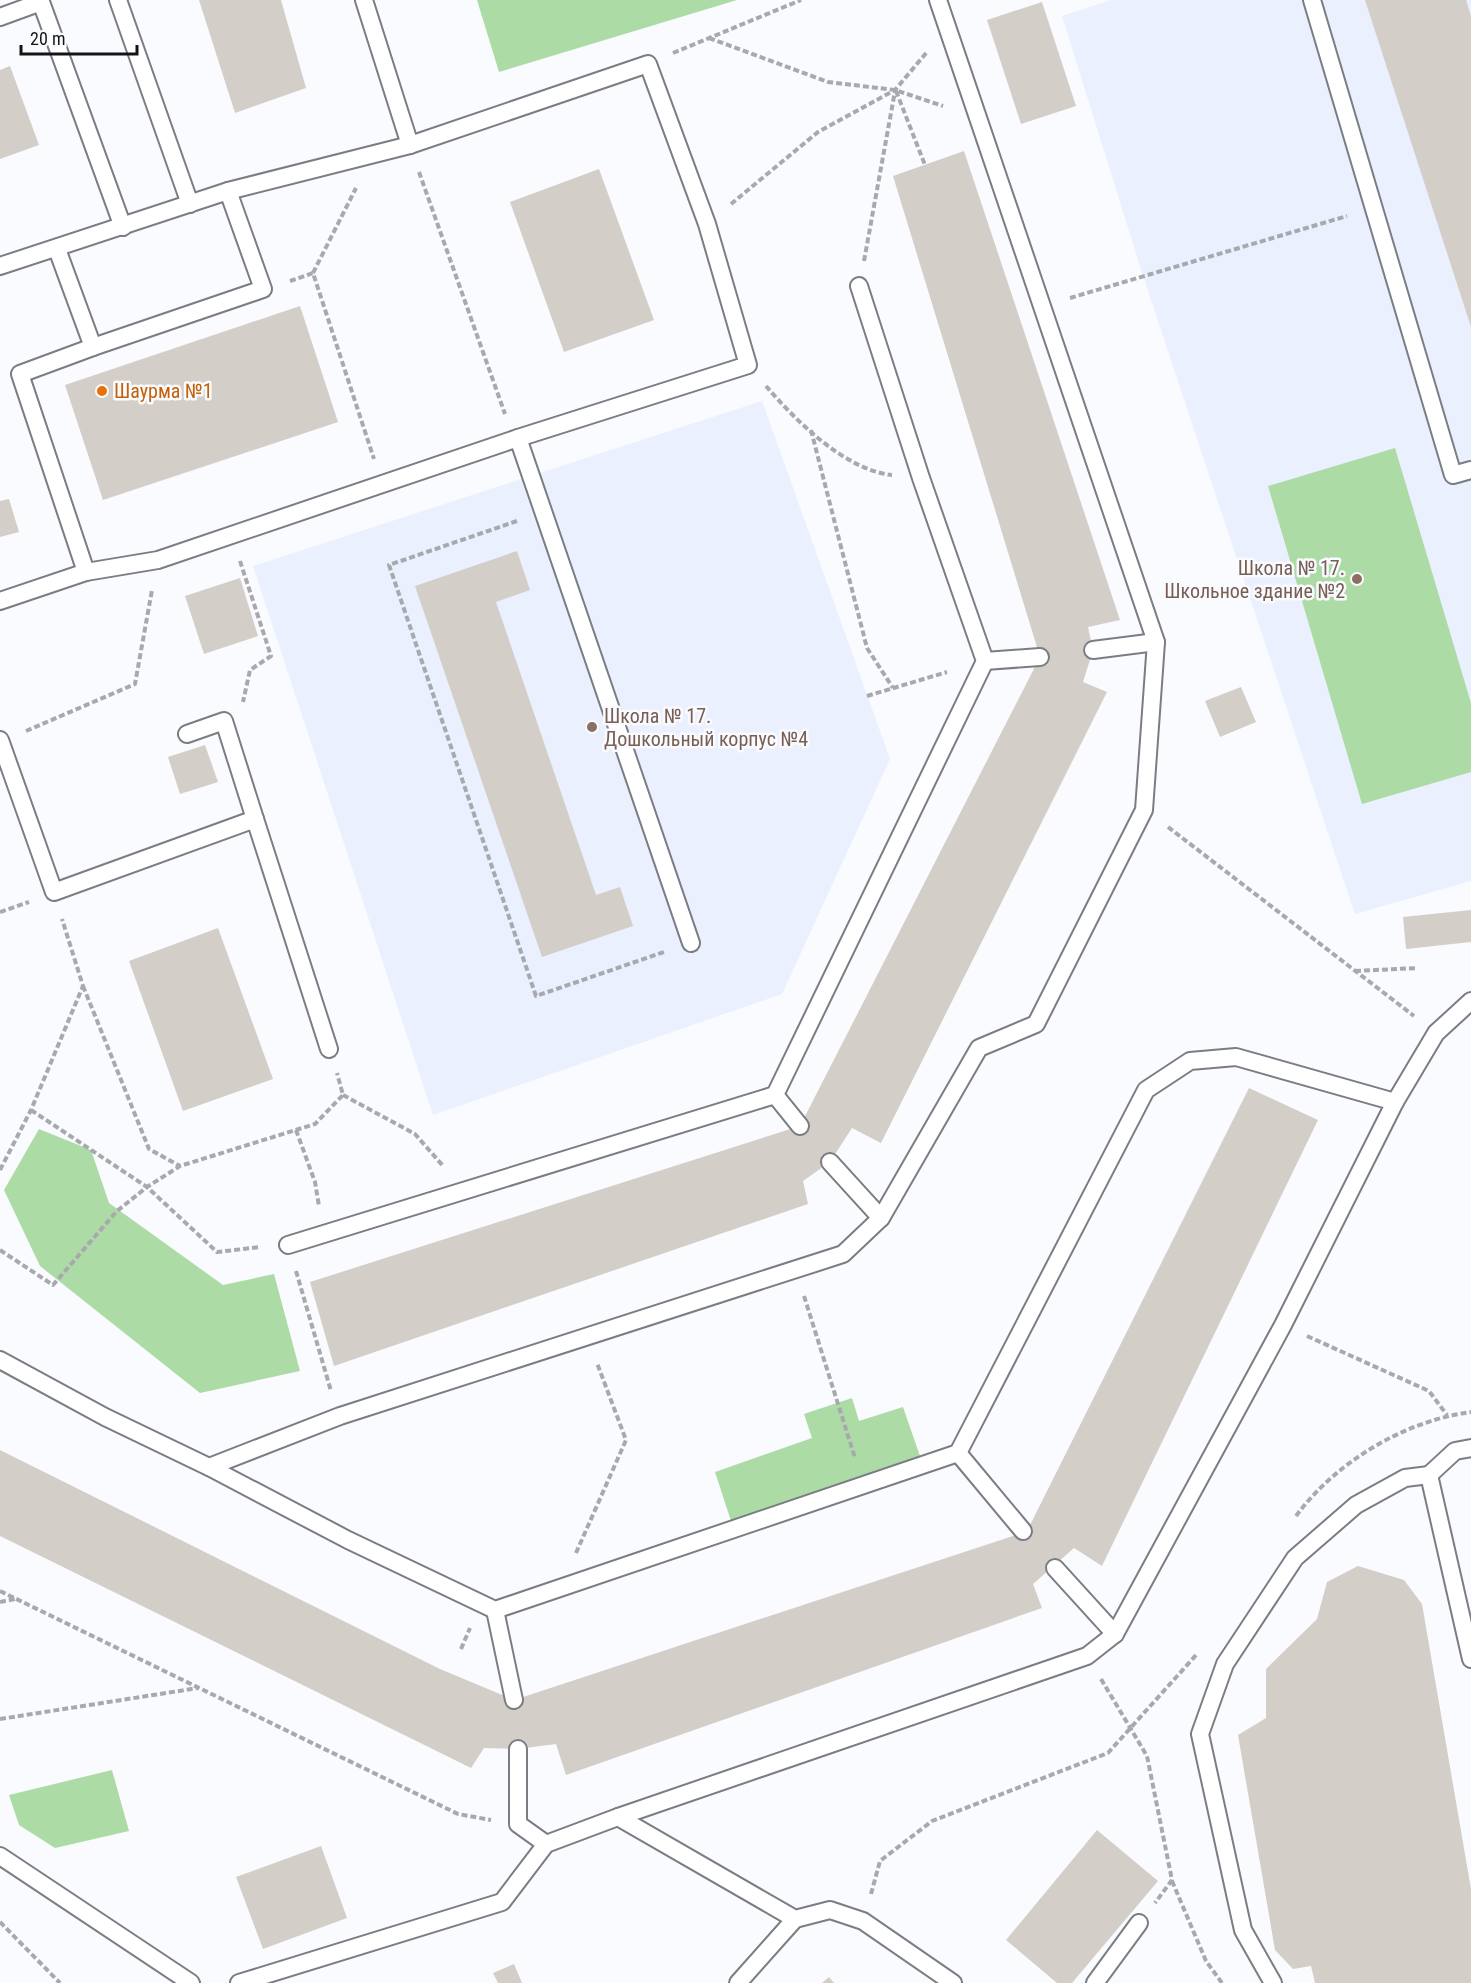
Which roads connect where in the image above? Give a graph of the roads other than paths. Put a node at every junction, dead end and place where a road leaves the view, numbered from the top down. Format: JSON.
{"nodes":[{"id":1,"x":118,"y":0,"type":"edge"},
{"id":2,"x":364,"y":0,"type":"edge"},
{"id":3,"x":938,"y":0,"type":"edge"},
{"id":4,"x":1312,"y":0,"type":"edge"},
{"id":5,"x":0,"y":17,"type":"edge"},
{"id":6,"x":410,"y":145,"type":"junction"},
{"id":7,"x":228,"y":191,"type":"junction"},
{"id":8,"x":190,"y":204,"type":"junction"},
{"id":9,"x":123,"y":227,"type":"junction"},
{"id":10,"x":57,"y":249,"type":"junction"},
{"id":11,"x":0,"y":266,"type":"edge"},
{"id":12,"x":860,"y":286,"type":"road end"},
{"id":13,"x":93,"y":347,"type":"junction"},
{"id":14,"x":516,"y":439,"type":"junction"},
{"id":15,"x":1471,"y":470,"type":"edge"},
{"id":16,"x":86,"y":572,"type":"junction"},
{"id":17,"x":0,"y":601,"type":"edge"},
{"id":18,"x":1156,"y":642,"type":"junction"},
{"id":19,"x":1093,"y":650,"type":"dead end"},
{"id":20,"x":1040,"y":657,"type":"dead end"},
{"id":21,"x":985,"y":661,"type":"junction"},
{"id":22,"x":187,"y":734,"type":"dead end"},
{"id":23,"x":0,"y":741,"type":"edge"},
{"id":24,"x":255,"y":819,"type":"junction"},
{"id":25,"x":691,"y":943,"type":"road end"},
{"id":26,"x":1471,"y":1001,"type":"edge"},
{"id":27,"x":329,"y":1049,"type":"road end"},
{"id":28,"x":775,"y":1095,"type":"junction"},
{"id":29,"x":1395,"y":1102,"type":"junction"},
{"id":30,"x":800,"y":1125,"type":"dead end"},
{"id":31,"x":830,"y":1162,"type":"dead end"},
{"id":32,"x":881,"y":1218,"type":"junction"},
{"id":33,"x":288,"y":1245,"type":"road end"},
{"id":34,"x":0,"y":1360,"type":"edge"},
{"id":35,"x":1471,"y":1448,"type":"edge"},
{"id":36,"x":958,"y":1453,"type":"junction"},
{"id":37,"x":209,"y":1467,"type":"junction"},
{"id":38,"x":1430,"y":1475,"type":"junction"},
{"id":39,"x":1023,"y":1531,"type":"dead end"},
{"id":40,"x":1054,"y":1568,"type":"dead end"},
{"id":41,"x":495,"y":1610,"type":"junction"},
{"id":42,"x":1115,"y":1634,"type":"junction"},
{"id":43,"x":1471,"y":1659,"type":"edge"},
{"id":44,"x":514,"y":1700,"type":"dead end"},
{"id":45,"x":518,"y":1749,"type":"dead end"},
{"id":46,"x":618,"y":1817,"type":"junction"},
{"id":47,"x":546,"y":1844,"type":"junction"},
{"id":48,"x":0,"y":1856,"type":"edge"},
{"id":49,"x":795,"y":1919,"type":"junction"},
{"id":50,"x":1139,"y":1923,"type":"road end"},
{"id":51,"x":191,"y":1983,"type":"edge"},
{"id":52,"x":239,"y":1983,"type":"edge"},
{"id":53,"x":738,"y":1983,"type":"edge"},
{"id":54,"x":953,"y":1983,"type":"edge"},
{"id":55,"x":1095,"y":1983,"type":"edge"},
{"id":56,"x":1273,"y":1983,"type":"edge"}],
"edges":[{"from":1,"to":8,"type":"lane"},
{"from":2,"to":6,"type":"lane"},
{"from":3,"to":18,"type":"lane"},
{"from":4,"to":15,"type":"lane"},
{"from":5,"to":9,"type":"lane"},
{"from":6,"to":7,"type":"lane"},
{"from":6,"to":14,"type":"lane"},
{"from":7,"to":8,"type":"lane"},
{"from":7,"to":13,"type":"lane"},
{"from":8,"to":9,"type":"lane"},
{"from":9,"to":10,"type":"lane"},
{"from":10,"to":11,"type":"lane"},
{"from":10,"to":13,"type":"lane"},
{"from":12,"to":21,"type":"lane"},
{"from":13,"to":16,"type":"lane"},
{"from":14,"to":16,"type":"lane"},
{"from":14,"to":25,"type":"lane"},
{"from":16,"to":17,"type":"lane"},
{"from":18,"to":19,"type":"lane"},
{"from":18,"to":32,"type":"lane"},
{"from":20,"to":21,"type":"lane"},
{"from":21,"to":28,"type":"lane"},
{"from":22,"to":24,"type":"lane"},
{"from":23,"to":24,"type":"lane"},
{"from":24,"to":27,"type":"lane"},
{"from":26,"to":29,"type":"lane"},
{"from":28,"to":30,"type":"lane"},
{"from":28,"to":33,"type":"lane"},
{"from":29,"to":36,"type":"lane"},
{"from":29,"to":42,"type":"lane"},
{"from":31,"to":32,"type":"lane"},
{"from":32,"to":37,"type":"lane"},
{"from":34,"to":37,"type":"lane"},
{"from":35,"to":38,"type":"lane"},
{"from":36,"to":39,"type":"lane"},
{"from":36,"to":41,"type":"lane"},
{"from":37,"to":41,"type":"lane"},
{"from":38,"to":43,"type":"lane"},
{"from":38,"to":56,"type":"lane"},
{"from":40,"to":42,"type":"lane"},
{"from":41,"to":44,"type":"lane"},
{"from":42,"to":46,"type":"lane"},
{"from":45,"to":47,"type":"lane"},
{"from":46,"to":47,"type":"lane"},
{"from":46,"to":49,"type":"lane"},
{"from":47,"to":52,"type":"lane"},
{"from":48,"to":51,"type":"lane"},
{"from":49,"to":53,"type":"lane"},
{"from":49,"to":54,"type":"lane"},
{"from":50,"to":55,"type":"lane"}]}
